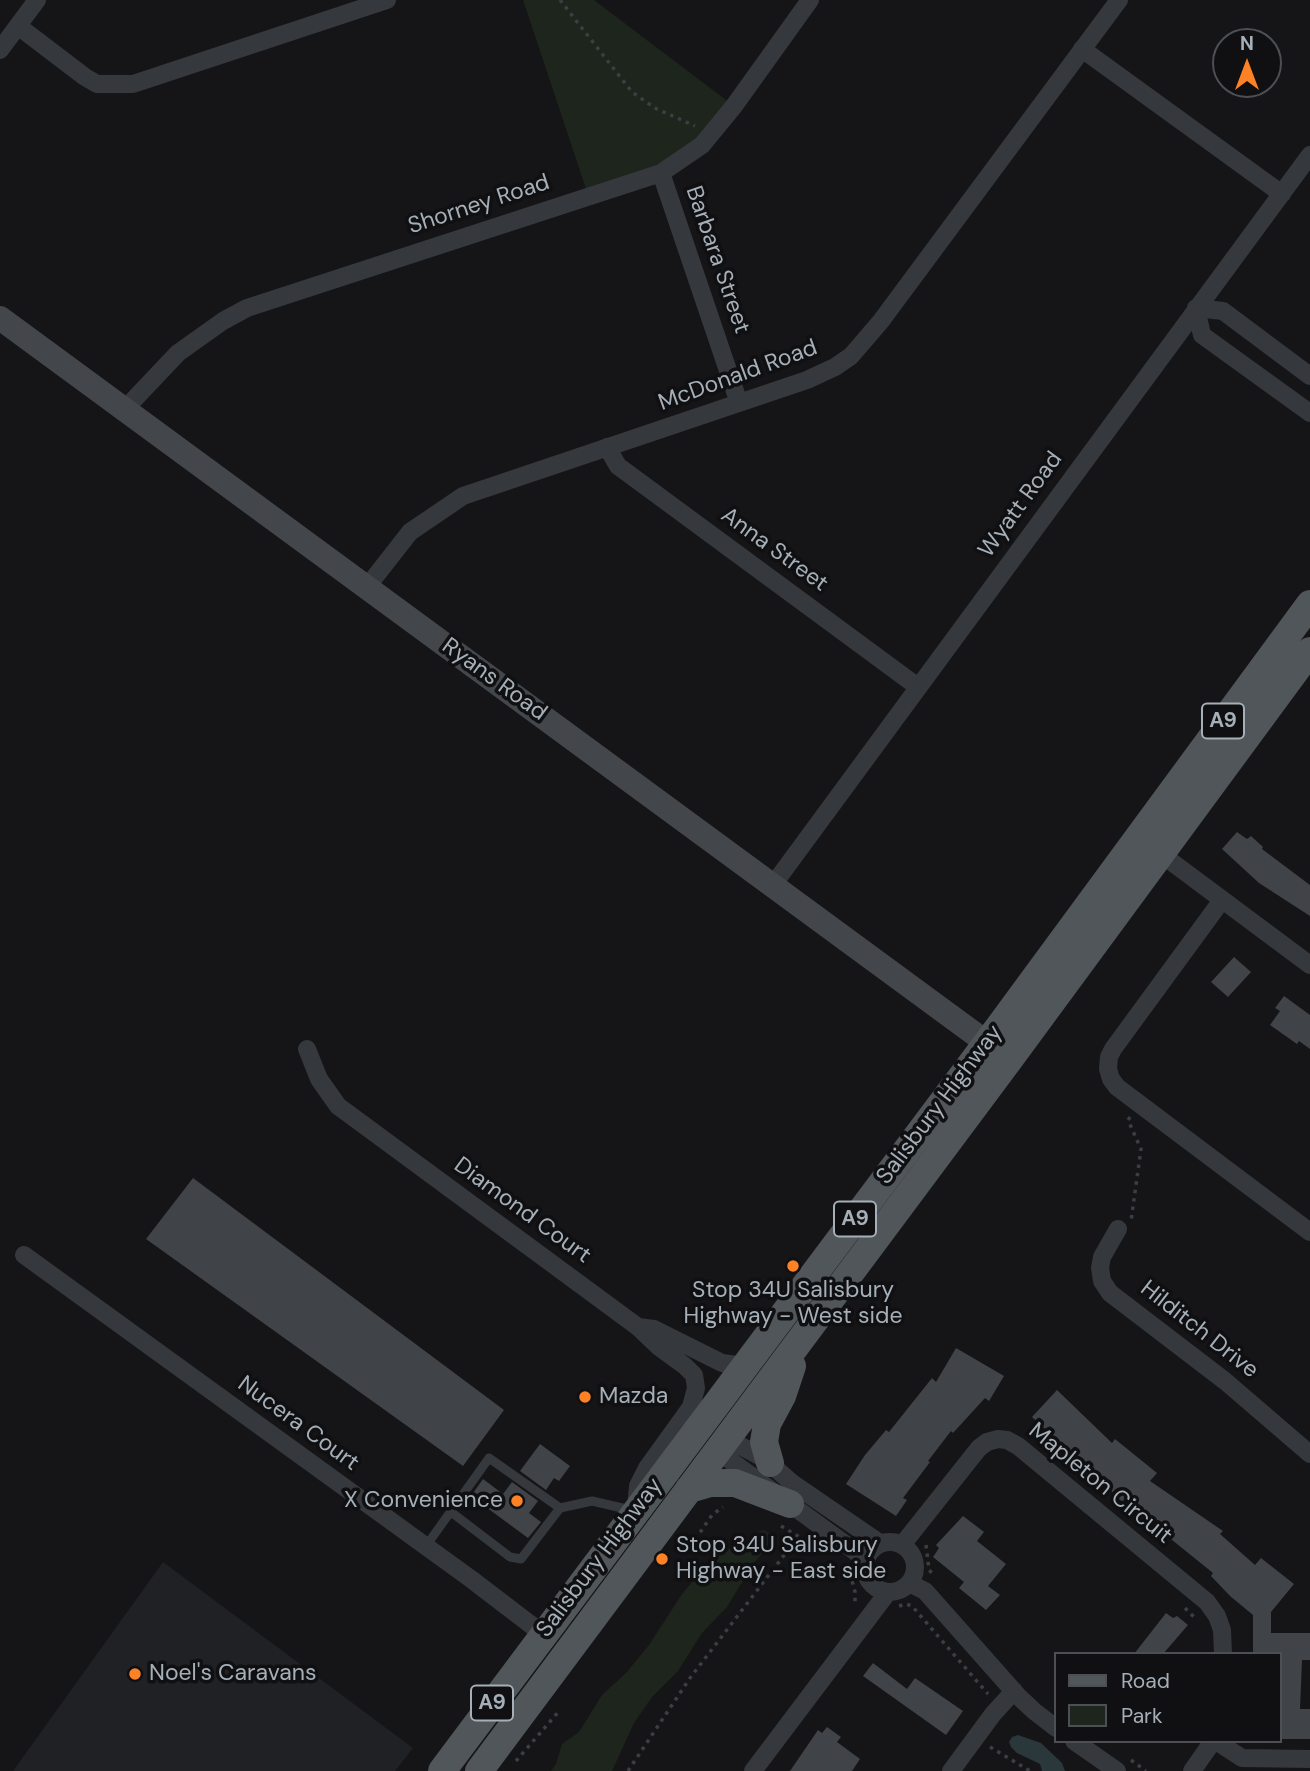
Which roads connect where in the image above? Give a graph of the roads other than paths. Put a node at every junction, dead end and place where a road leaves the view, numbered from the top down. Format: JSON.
{"nodes":[{"id":1,"x":37,"y":0,"type":"edge"},
{"id":2,"x":387,"y":0,"type":"edge"},
{"id":3,"x":810,"y":0,"type":"edge"},
{"id":4,"x":1119,"y":0,"type":"edge"},
{"id":5,"x":18,"y":26,"type":"junction"},
{"id":6,"x":1083,"y":49,"type":"junction"},
{"id":7,"x":0,"y":50,"type":"edge"},
{"id":8,"x":1310,"y":155,"type":"edge"},
{"id":9,"x":661,"y":173,"type":"junction"},
{"id":10,"x":1282,"y":194,"type":"junction"},
{"id":11,"x":1196,"y":308,"type":"junction"},
{"id":12,"x":0,"y":318,"type":"edge"},
{"id":13,"x":1310,"y":376,"type":"edge"},
{"id":14,"x":740,"y":403,"type":"junction"},
{"id":15,"x":124,"y":410,"type":"junction"},
{"id":16,"x":1310,"y":413,"type":"edge"},
{"id":17,"x":607,"y":447,"type":"junction"},
{"id":18,"x":367,"y":587,"type":"junction"},
{"id":19,"x":1310,"y":604,"type":"edge"},
{"id":20,"x":1310,"y":651,"type":"edge"},
{"id":21,"x":918,"y":687,"type":"junction"},
{"id":22,"x":1137,"y":839,"type":"junction"},
{"id":23,"x":1161,"y":854,"type":"junction"},
{"id":24,"x":773,"y":885,"type":"junction"},
{"id":25,"x":1222,"y":900,"type":"junction"},
{"id":26,"x":1310,"y":965,"type":"edge"},
{"id":27,"x":987,"y":1043,"type":"junction"},
{"id":28,"x":307,"y":1049,"type":"dead end"},
{"id":29,"x":1009,"y":1060,"type":"junction"},
{"id":30,"x":1124,"y":1227,"type":"road end"},
{"id":31,"x":1310,"y":1232,"type":"edge"},
{"id":32,"x":24,"y":1255,"type":"dead end"},
{"id":33,"x":638,"y":1327,"type":"junction"},
{"id":34,"x":800,"y":1340,"type":"junction"},
{"id":35,"x":744,"y":1366,"type":"junction"},
{"id":36,"x":722,"y":1395,"type":"junction"},
{"id":37,"x":723,"y":1443,"type":"junction"},
{"id":38,"x":1310,"y":1454,"type":"edge"},
{"id":39,"x":770,"y":1463,"type":"junction"},
{"id":40,"x":689,"y":1489,"type":"junction"},
{"id":41,"x":560,"y":1508,"type":"junction"},
{"id":42,"x":635,"y":1511,"type":"junction"},
{"id":43,"x":451,"y":1512,"type":"junction"},
{"id":44,"x":785,"y":1514,"type":"junction"},
{"id":45,"x":881,"y":1544,"type":"junction"},
{"id":46,"x":902,"y":1545,"type":"junction"},
{"id":47,"x":426,"y":1546,"type":"junction"},
{"id":48,"x":596,"y":1564,"type":"junction"},
{"id":49,"x":866,"y":1570,"type":"junction"},
{"id":50,"x":909,"y":1583,"type":"junction"},
{"id":51,"x":888,"y":1592,"type":"junction"},
{"id":52,"x":854,"y":1621,"type":"junction"},
{"id":53,"x":543,"y":1634,"type":"junction"},
{"id":54,"x":1223,"y":1652,"type":"edge"},
{"id":55,"x":1014,"y":1691,"type":"junction"},
{"id":56,"x":1054,"y":1727,"type":"edge"},
{"id":57,"x":1077,"y":1743,"type":"edge"},
{"id":58,"x":1213,"y":1743,"type":"edge"},
{"id":59,"x":1217,"y":1743,"type":"edge"},
{"id":60,"x":1310,"y":1759,"type":"edge"},
{"id":61,"x":1115,"y":1770,"type":"edge"},
{"id":62,"x":442,"y":1771,"type":"edge"},
{"id":63,"x":479,"y":1771,"type":"edge"},
{"id":64,"x":754,"y":1771,"type":"edge"},
{"id":65,"x":951,"y":1771,"type":"edge"},
{"id":66,"x":1192,"y":1771,"type":"edge"}],
"edges":[{"from":1,"to":5,"type":"street"},
{"from":2,"to":5,"type":"street"},
{"from":3,"to":9,"type":"street","name":"Shorney Road"},
{"from":4,"to":6,"type":"street","name":"McDonald Road"},
{"from":5,"to":7,"type":"street"},
{"from":6,"to":10,"type":"street"},
{"from":6,"to":14,"type":"street","name":"McDonald Road"},
{"from":8,"to":10,"type":"street","name":"Wyatt Road"},
{"from":9,"to":14,"type":"street","name":"Barbara Street"},
{"from":9,"to":15,"type":"street","name":"Shorney Road"},
{"from":10,"to":11,"type":"street","name":"Wyatt Road"},
{"from":11,"to":13,"type":"street"},
{"from":11,"to":16,"type":"street"},
{"from":11,"to":21,"type":"street","name":"Wyatt Road"},
{"from":12,"to":15,"type":"street","name":"Ryans Road"},
{"from":14,"to":17,"type":"street","name":"McDonald Road"},
{"from":15,"to":18,"type":"street","name":"Ryans Road"},
{"from":17,"to":18,"type":"street","name":"McDonald Road"},
{"from":17,"to":21,"type":"street","name":"Anna Street"},
{"from":18,"to":24,"type":"street","name":"Ryans Road"},
{"from":19,"to":22,"type":"main road","name":"Salisbury Highway","number":"A9"},
{"from":20,"to":23,"type":"main road","name":"Salisbury Highway","number":"A9"},
{"from":21,"to":24,"type":"street","name":"Wyatt Road"},
{"from":22,"to":23,"type":"main road"},
{"from":22,"to":27,"type":"main road","name":"Salisbury Highway","number":"A9"},
{"from":23,"to":25,"type":"street"},
{"from":23,"to":29,"type":"main road","name":"Salisbury Highway","number":"A9"},
{"from":24,"to":27,"type":"street","name":"Ryans Road"},
{"from":25,"to":26,"type":"street"},
{"from":25,"to":31,"type":"street"},
{"from":27,"to":29,"type":"main road"},
{"from":27,"to":35,"type":"main road","name":"Salisbury Highway","number":"A9"},
{"from":28,"to":33,"type":"street","name":"Diamond Court"},
{"from":29,"to":34,"type":"main road","name":"Salisbury Highway","number":"A9"},
{"from":30,"to":38,"type":"street","name":"Hilditch Drive"},
{"from":32,"to":47,"type":"street","name":"Nucera Court"},
{"from":33,"to":35,"type":"street","name":"Diamond Court"},
{"from":33,"to":42,"type":"street"},
{"from":34,"to":37,"type":"main road","name":"Salisbury Highway","number":"A9"},
{"from":34,"to":39,"type":"main road"},
{"from":35,"to":36,"type":"main road","name":"Salisbury Highway","number":"A9"},
{"from":36,"to":37,"type":"main road"},
{"from":36,"to":42,"type":"main road","name":"Salisbury Highway","number":"A9"},
{"from":37,"to":39,"type":"street"},
{"from":37,"to":40,"type":"main road","name":"Salisbury Highway","number":"A9"},
{"from":37,"to":44,"type":"street"},
{"from":37,"to":48,"type":"main road"},
{"from":39,"to":45,"type":"street"},
{"from":40,"to":44,"type":"main road"},
{"from":40,"to":63,"type":"main road","name":"Salisbury Highway","number":"A9"},
{"from":41,"to":42,"type":"lane"},
{"from":41,"to":43,"type":"lane"},
{"from":41,"to":43,"type":"lane"},
{"from":42,"to":48,"type":"main road","name":"Salisbury Highway","number":"A9"},
{"from":43,"to":47,"type":"lane"},
{"from":44,"to":49,"type":"street"},
{"from":45,"to":46,"type":"street"},
{"from":45,"to":49,"type":"street"},
{"from":46,"to":50,"type":"street"},
{"from":46,"to":54,"type":"street","name":"Mapleton Circuit"},
{"from":47,"to":53,"type":"street","name":"Nucera Court"},
{"from":48,"to":53,"type":"main road","name":"Salisbury Highway","number":"A9"},
{"from":49,"to":51,"type":"street"},
{"from":49,"to":52,"type":"street"},
{"from":50,"to":51,"type":"street"},
{"from":50,"to":55,"type":"street"},
{"from":51,"to":52,"type":"street"},
{"from":52,"to":64,"type":"street"},
{"from":53,"to":62,"type":"main road","name":"Salisbury Highway","number":"A9"},
{"from":55,"to":56,"type":"street"},
{"from":55,"to":65,"type":"street"},
{"from":57,"to":61,"type":"street"},
{"from":58,"to":66,"type":"street"},
{"from":59,"to":60,"type":"street"}]}
